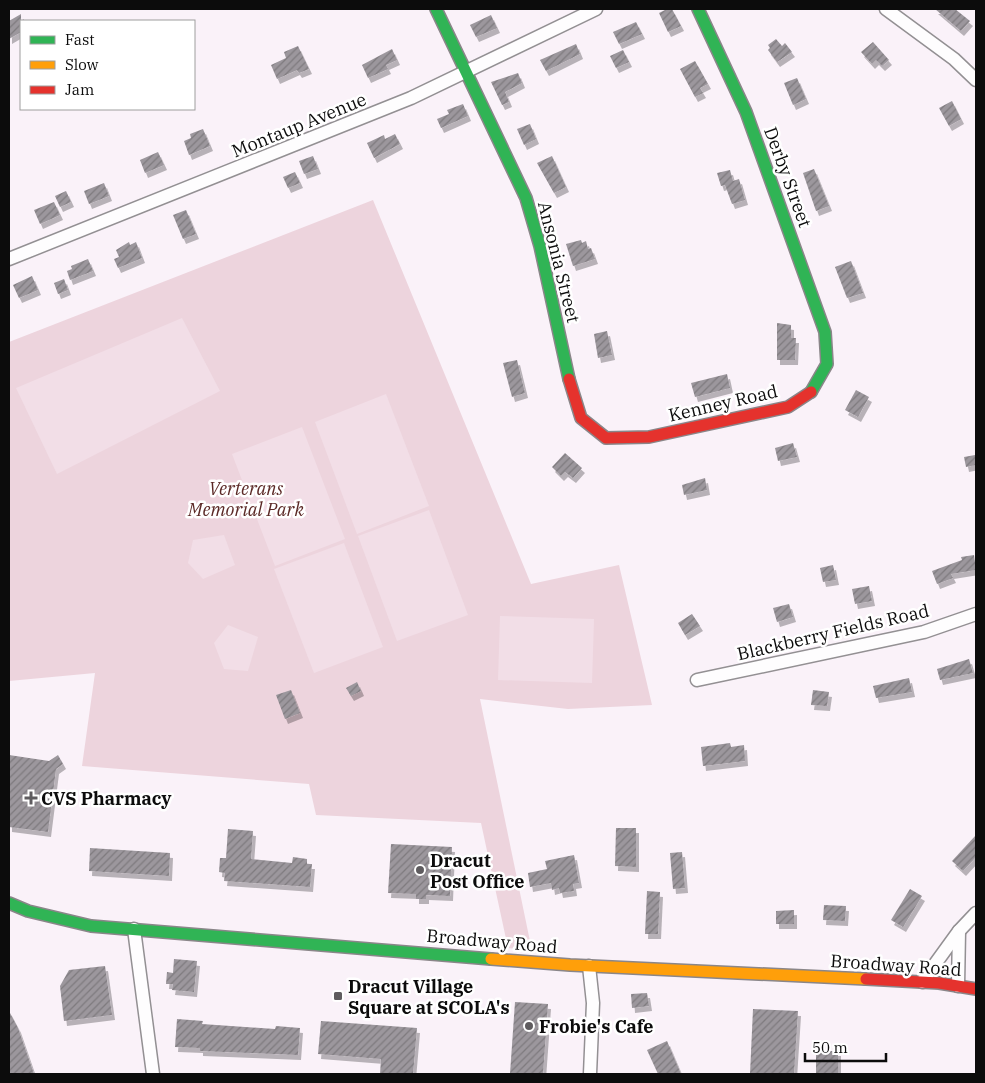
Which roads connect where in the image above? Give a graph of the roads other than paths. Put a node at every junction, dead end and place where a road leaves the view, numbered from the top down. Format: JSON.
{"nodes":[{"id":1,"x":436,"y":9,"type":"edge"},
{"id":2,"x":596,"y":9,"type":"edge"},
{"id":3,"x":698,"y":9,"type":"edge"},
{"id":4,"x":886,"y":9,"type":"edge"},
{"id":5,"x":575,"y":13,"type":"edge"},
{"id":6,"x":466,"y":71,"type":"junction"},
{"id":7,"x":976,"y":80,"type":"edge"},
{"id":8,"x":9,"y":259,"type":"edge"},
{"id":9,"x":827,"y":364,"type":"joint"},
{"id":10,"x":606,"y":438,"type":"joint"},
{"id":11,"x":976,"y":614,"type":"edge"},
{"id":12,"x":697,"y":680,"type":"dead end"},
{"id":13,"x":9,"y":903,"type":"edge"},
{"id":14,"x":976,"y":913,"type":"edge"},
{"id":15,"x":134,"y":929,"type":"junction"},
{"id":16,"x":959,"y":931,"type":"junction"},
{"id":17,"x":589,"y":966,"type":"junction"},
{"id":18,"x":922,"y":982,"type":"junction"},
{"id":19,"x":958,"y":986,"type":"junction"},
{"id":20,"x":976,"y":988,"type":"edge"},
{"id":21,"x":153,"y":1074,"type":"edge"},
{"id":22,"x":590,"y":1074,"type":"edge"}],
"edges":[{"from":1,"to":6,"type":"street","name":"Ansonia Street"},
{"from":2,"to":5,"type":"street","name":"Montaup Avenue"},
{"from":3,"to":9,"type":"street","name":"Derby Street"},
{"from":4,"to":7,"type":"street"},
{"from":5,"to":6,"type":"street","name":"Montaup Avenue"},
{"from":6,"to":8,"type":"street","name":"Montaup Avenue"},
{"from":6,"to":10,"type":"street","name":"Ansonia Street"},
{"from":9,"to":10,"type":"street","name":"Kenney Road"},
{"from":11,"to":12,"type":"street","name":"Blackberry Fields Road"},
{"from":13,"to":15,"type":"street","name":"Broadway Road"},
{"from":14,"to":16,"type":"street"},
{"from":15,"to":17,"type":"street","name":"Broadway Road"},
{"from":15,"to":21,"type":"street"},
{"from":16,"to":18,"type":"street"},
{"from":16,"to":19,"type":"street"},
{"from":17,"to":18,"type":"street","name":"Broadway Road"},
{"from":17,"to":22,"type":"street"},
{"from":18,"to":19,"type":"street","name":"Broadway Road"},
{"from":19,"to":20,"type":"street","name":"Broadway Road"}]}
